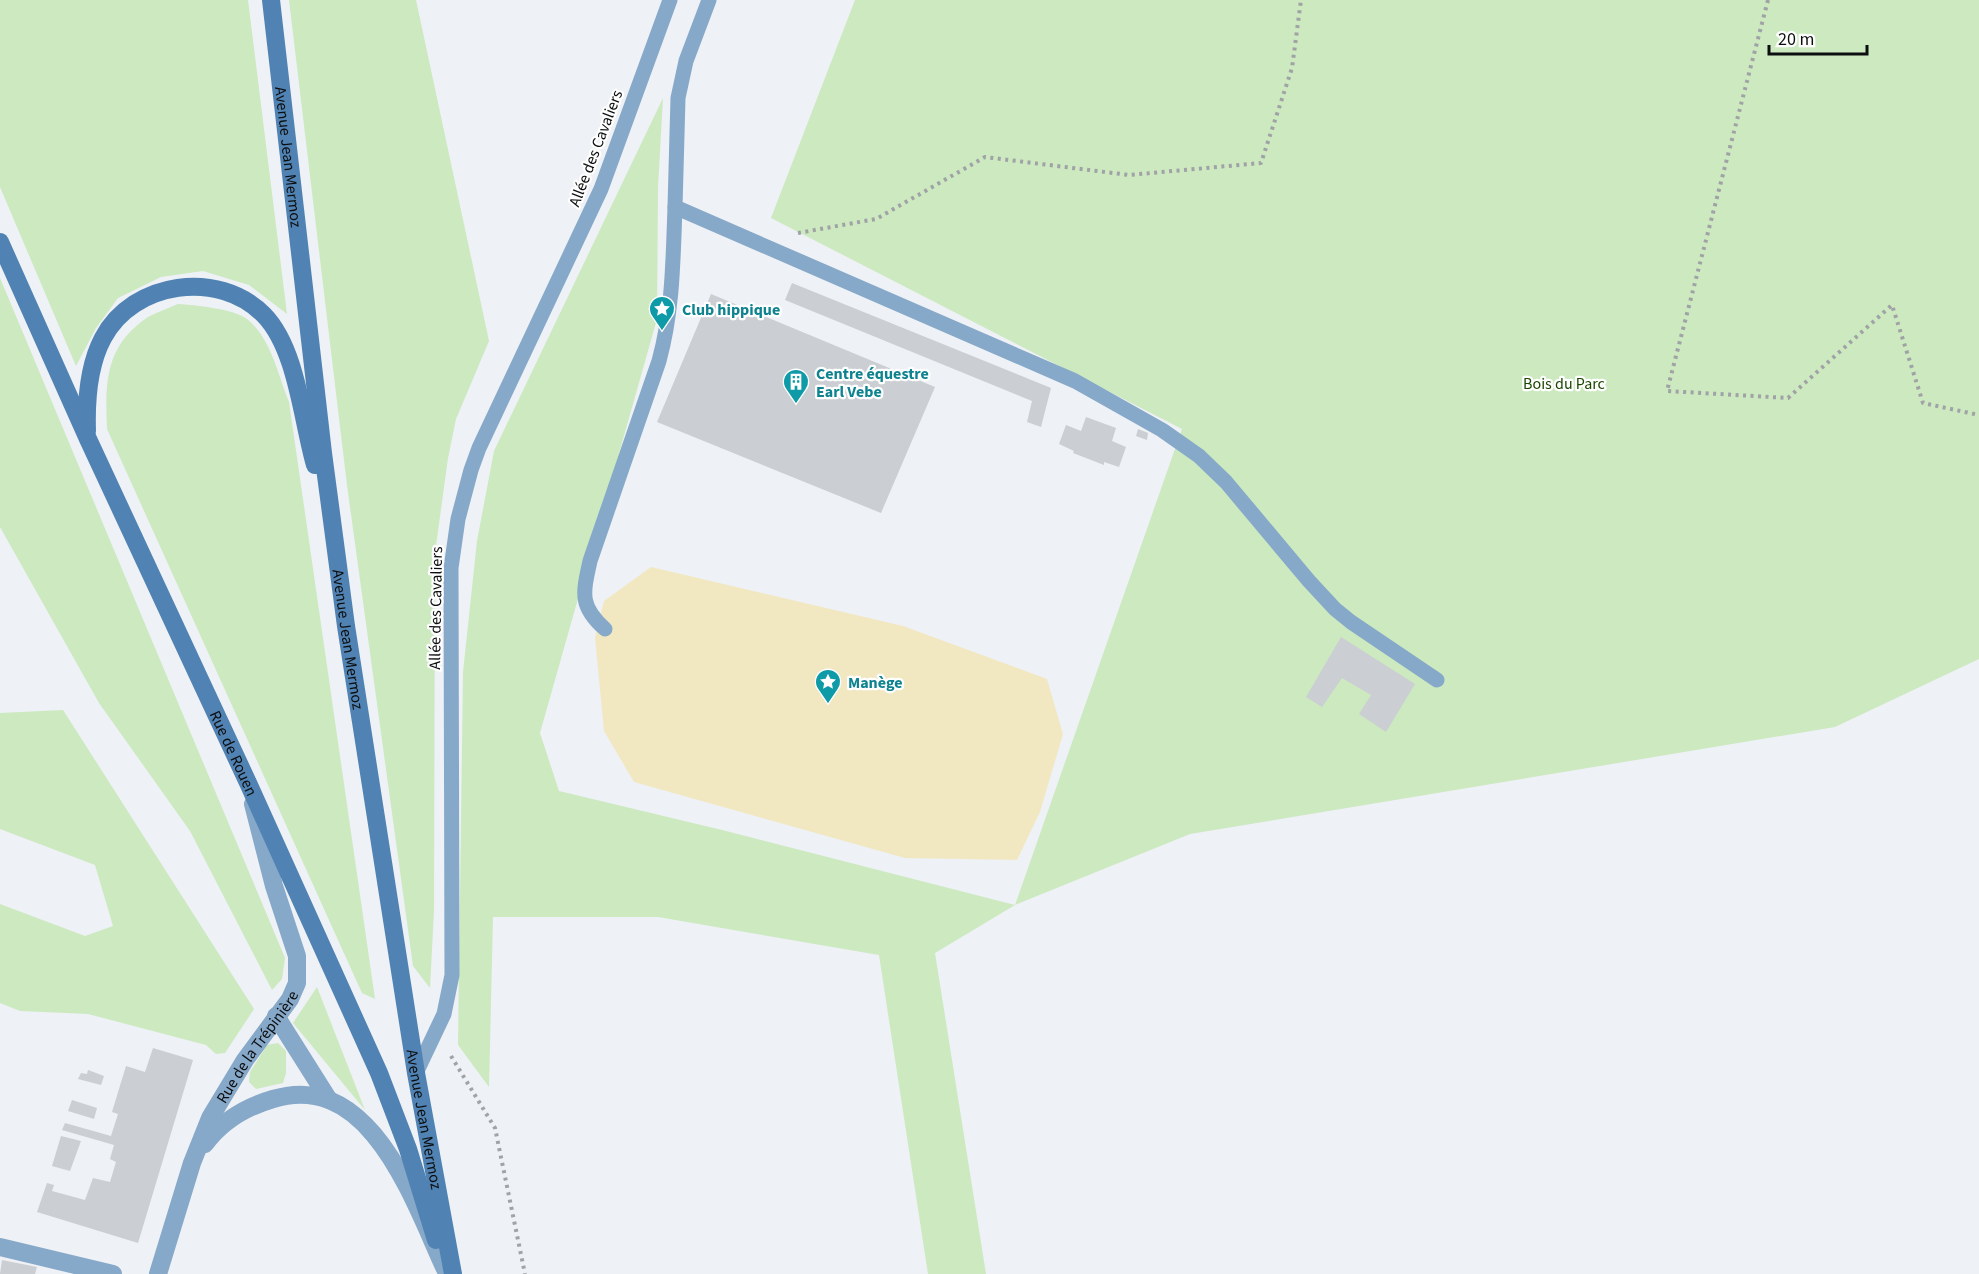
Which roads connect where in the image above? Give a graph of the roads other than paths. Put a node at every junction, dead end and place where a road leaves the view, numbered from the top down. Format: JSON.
{"nodes":[{"id":1,"x":272,"y":0,"type":"edge"},
{"id":2,"x":670,"y":0,"type":"edge"},
{"id":3,"x":709,"y":0,"type":"edge"},
{"id":4,"x":675,"y":207,"type":"junction"},
{"id":5,"x":0,"y":242,"type":"edge"},
{"id":6,"x":88,"y":439,"type":"junction"},
{"id":7,"x":331,"y":518,"type":"junction"},
{"id":8,"x":605,"y":629,"type":"dead end"},
{"id":9,"x":1437,"y":680,"type":"dead end"},
{"id":10,"x":249,"y":785,"type":"junction"},
{"id":11,"x":276,"y":1016,"type":"junction"},
{"id":12,"x":416,"y":1073,"type":"junction"},
{"id":13,"x":328,"y":1100,"type":"junction"},
{"id":14,"x":192,"y":1163,"type":"junction"},
{"id":15,"x":0,"y":1247,"type":"edge"},
{"id":16,"x":448,"y":1272,"type":"edge"},
{"id":17,"x":113,"y":1274,"type":"edge"},
{"id":18,"x":158,"y":1274,"type":"edge"}],
"edges":[{"from":1,"to":7,"type":"main road","name":"Avenue Jean Mermoz"},
{"from":2,"to":12,"type":"lane","name":"Allée des Cavaliers"},
{"from":3,"to":4,"type":"lane"},
{"from":4,"to":8,"type":"lane"},
{"from":4,"to":9,"type":"lane"},
{"from":5,"to":6,"type":"main road","name":"Rue de Rouen"},
{"from":6,"to":7,"type":"main road"},
{"from":6,"to":10,"type":"main road","name":"Rue de Rouen"},
{"from":7,"to":12,"type":"main road","name":"Avenue Jean Mermoz"},
{"from":10,"to":11,"type":"street","name":"Rue de la Trépinière"},
{"from":10,"to":16,"type":"main road","name":"Rue de Rouen"},
{"from":11,"to":13,"type":"street"},
{"from":11,"to":14,"type":"street","name":"Rue de la Trépinière"},
{"from":12,"to":16,"type":"main road","name":"Avenue Jean Mermoz"},
{"from":13,"to":14,"type":"street","name":"Rue de la Trépinière"},
{"from":13,"to":16,"type":"street","name":"Rue de la Trépinière"},
{"from":14,"to":18,"type":"street","name":"Rue de la Trépinière"},
{"from":15,"to":17,"type":"street"}]}
